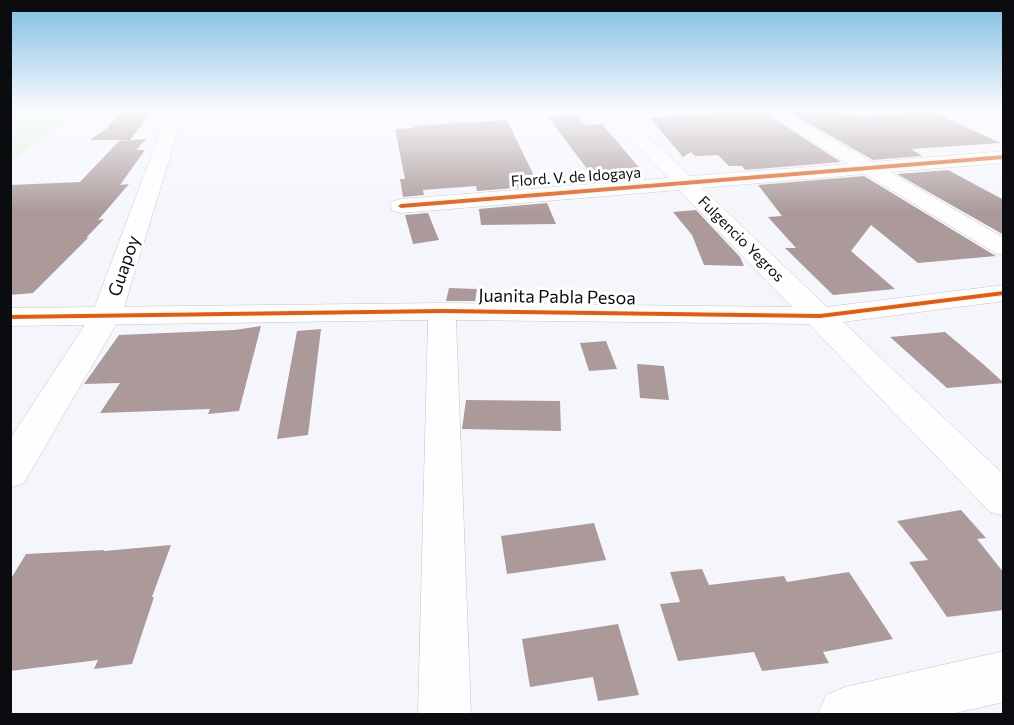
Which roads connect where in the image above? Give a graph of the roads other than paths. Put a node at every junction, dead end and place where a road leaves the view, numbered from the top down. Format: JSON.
{"nodes":[{"id":1,"x":165,"y":145,"type":"edge"},
{"id":2,"x":646,"y":145,"type":"edge"},
{"id":3,"x":828,"y":145,"type":"edge"},
{"id":4,"x":1004,"y":156,"type":"edge"},
{"id":5,"x":866,"y":168,"type":"junction"},
{"id":6,"x":685,"y":183,"type":"junction"},
{"id":7,"x":401,"y":206,"type":"dead end"},
{"id":8,"x":1004,"y":248,"type":"edge"},
{"id":9,"x":1004,"y":293,"type":"edge"},
{"id":10,"x":442,"y":311,"type":"junction"},
{"id":11,"x":108,"y":314,"type":"junction"},
{"id":12,"x":820,"y":316,"type":"junction"},
{"id":13,"x":10,"y":317,"type":"edge"},
{"id":14,"x":10,"y":472,"type":"edge"},
{"id":15,"x":1004,"y":500,"type":"edge"},
{"id":16,"x":1004,"y":676,"type":"edge"},
{"id":17,"x":444,"y":714,"type":"edge"},
{"id":18,"x":845,"y":714,"type":"edge"}],
"edges":[{"from":1,"to":11,"type":"main road","name":"Guapoy"},
{"from":2,"to":6,"type":"street","name":"Fulgencio Yegros"},
{"from":3,"to":5,"type":"street"},
{"from":4,"to":5,"type":"street","name":"Flord. V. de Idogaya"},
{"from":5,"to":6,"type":"street","name":"Flord. V. de Idogaya"},
{"from":5,"to":8,"type":"street"},
{"from":6,"to":7,"type":"street","name":"Flord. V. de Idogaya"},
{"from":6,"to":12,"type":"street","name":"Fulgencio Yegros"},
{"from":9,"to":12,"type":"street","name":"Juanita Pabla Pesoa"},
{"from":10,"to":11,"type":"street","name":"Juanita Pabla Pesoa"},
{"from":10,"to":12,"type":"street","name":"Juanita Pabla Pesoa"},
{"from":10,"to":17,"type":"street"},
{"from":11,"to":13,"type":"street","name":"Juanita Pabla Pesoa"},
{"from":11,"to":14,"type":"main road","name":"Guapoy"},
{"from":12,"to":15,"type":"street","name":"Fulgencio Yegros"},
{"from":16,"to":18,"type":"street"}]}
